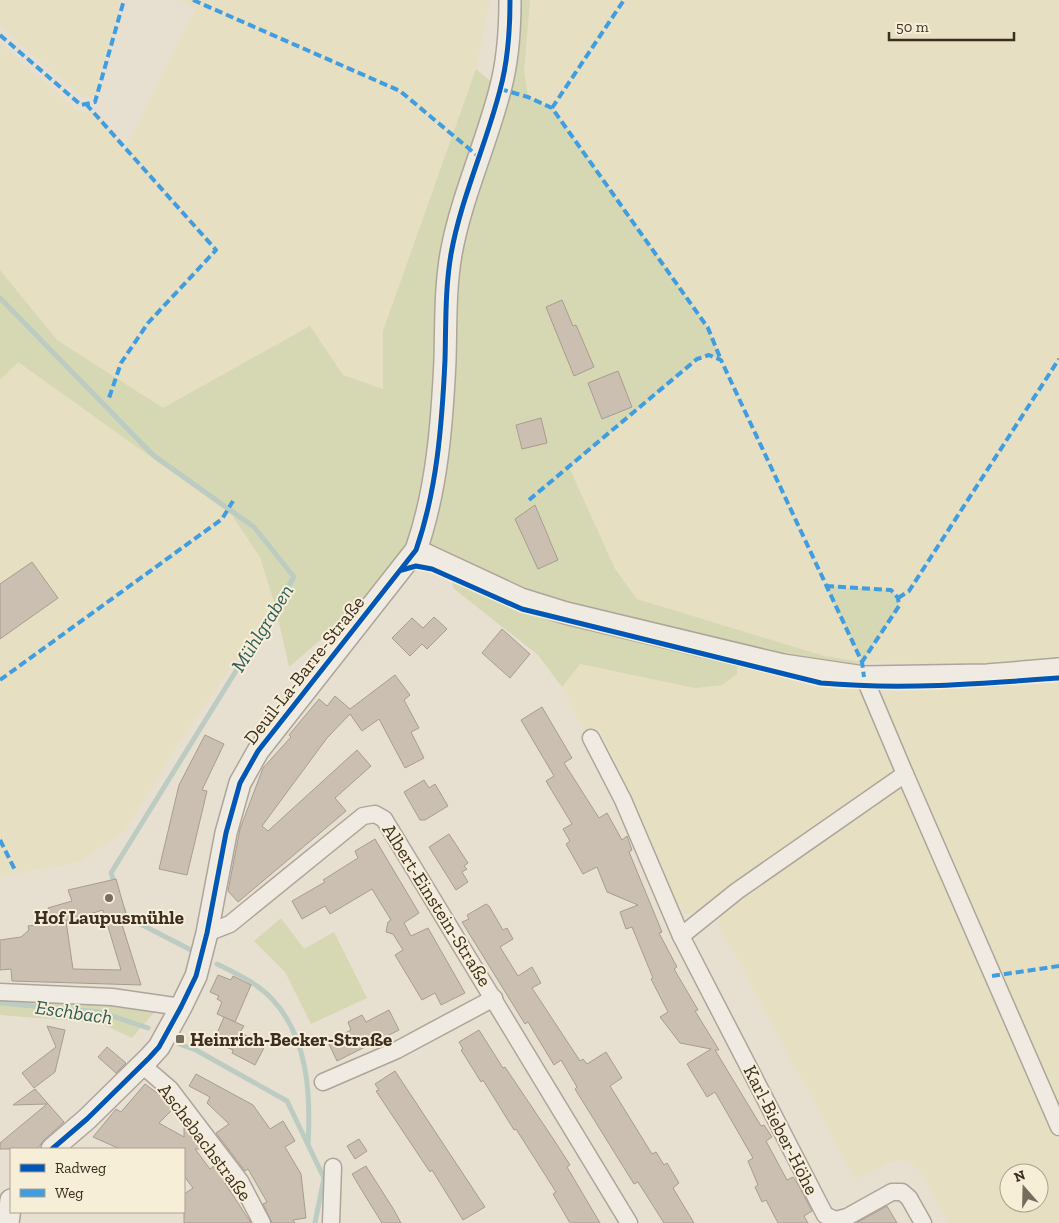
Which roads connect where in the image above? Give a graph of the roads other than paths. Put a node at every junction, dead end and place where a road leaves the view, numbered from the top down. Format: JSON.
{"nodes":[{"id":1,"x":510,"y":0,"type":"edge"},
{"id":2,"x":416,"y":550,"type":"junction"},
{"id":3,"x":1059,"y":669,"type":"edge"},
{"id":4,"x":864,"y":677,"type":"junction"},
{"id":5,"x":591,"y":738,"type":"dead end"},
{"id":6,"x":905,"y":774,"type":"junction"},
{"id":7,"x":207,"y":933,"type":"junction"},
{"id":8,"x":681,"y":936,"type":"junction"},
{"id":9,"x":0,"y":992,"type":"edge"},
{"id":10,"x":494,"y":998,"type":"junction"},
{"id":11,"x":181,"y":1007,"type":"junction"},
{"id":12,"x":142,"y":1065,"type":"junction"},
{"id":13,"x":323,"y":1082,"type":"dead end"},
{"id":14,"x":1059,"y":1127,"type":"edge"},
{"id":15,"x":53,"y":1148,"type":"edge"},
{"id":16,"x":333,"y":1167,"type":"dead end"},
{"id":17,"x":262,"y":1223,"type":"edge"},
{"id":18,"x":331,"y":1223,"type":"edge"},
{"id":19,"x":629,"y":1223,"type":"edge"},
{"id":20,"x":923,"y":1223,"type":"edge"}],
"edges":[{"from":1,"to":2,"type":"street","name":"Deuil-La-Barre-Straße"},
{"from":2,"to":4,"type":"street"},
{"from":2,"to":7,"type":"street","name":"Deuil-La-Barre-Straße"},
{"from":3,"to":4,"type":"street"},
{"from":4,"to":6,"type":"street"},
{"from":5,"to":8,"type":"street","name":"Karl-Bieber-Höhe"},
{"from":6,"to":8,"type":"street"},
{"from":6,"to":14,"type":"street"},
{"from":7,"to":10,"type":"street","name":"Albert-Einstein-Straße"},
{"from":7,"to":11,"type":"street","name":"Deuil-La-Barre-Straße"},
{"from":8,"to":20,"type":"street","name":"Karl-Bieber-Höhe"},
{"from":9,"to":11,"type":"street"},
{"from":10,"to":13,"type":"street","name":"Albert-Einstein-Straße"},
{"from":10,"to":19,"type":"street","name":"Albert-Einstein-Straße"},
{"from":11,"to":12,"type":"street","name":"Deuil-La-Barre-Straße"},
{"from":12,"to":15,"type":"street","name":"Deuil-La-Barre-Straße"},
{"from":12,"to":17,"type":"street","name":"Aschebachstraße"},
{"from":16,"to":18,"type":"street"}]}
